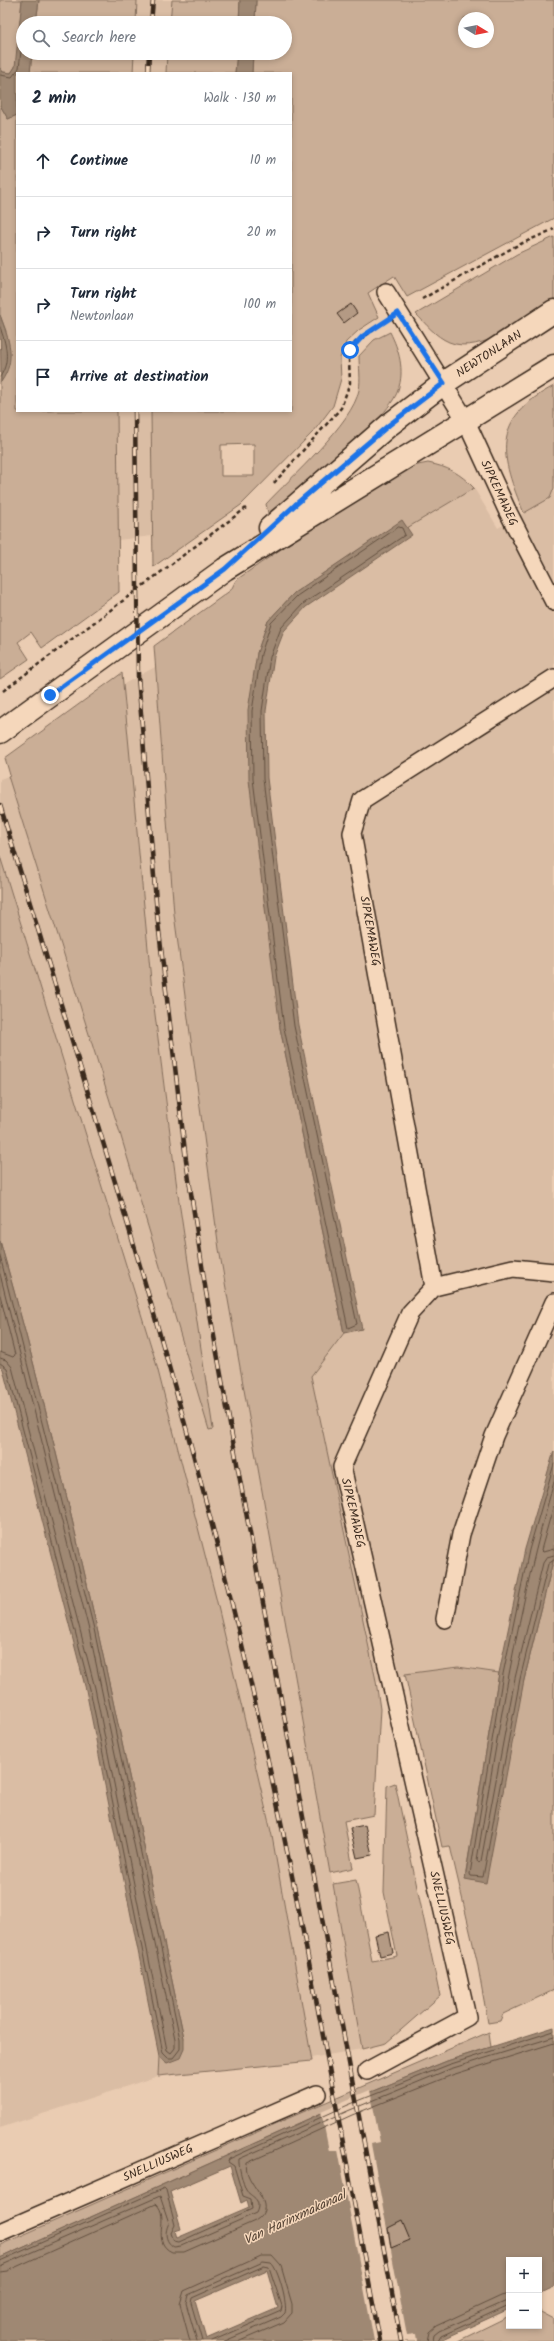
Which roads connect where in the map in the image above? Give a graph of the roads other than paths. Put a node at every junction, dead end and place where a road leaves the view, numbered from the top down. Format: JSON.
{"nodes":[{"id":1,"x":386,"y":292,"type":"dead end"},
{"id":2,"x":554,"y":311,"type":"edge"},
{"id":3,"x":554,"y":366,"type":"edge"},
{"id":4,"x":444,"y":383,"type":"junction"},
{"id":5,"x":465,"y":419,"type":"junction"},
{"id":6,"x":225,"y":569,"type":"junction"},
{"id":7,"x":554,"y":602,"type":"edge"},
{"id":8,"x":554,"y":678,"type":"edge"},
{"id":9,"x":0,"y":732,"type":"edge"},
{"id":10,"x":554,"y":1272,"type":"edge"},
{"id":11,"x":434,"y":1287,"type":"junction"},
{"id":12,"x":554,"y":1302,"type":"edge"},
{"id":13,"x":445,"y":1619,"type":"dead end"},
{"id":14,"x":393,"y":1687,"type":"joint"},
{"id":15,"x":367,"y":2071,"type":"dead end"},
{"id":16,"x":317,"y":2094,"type":"dead end"},
{"id":17,"x":0,"y":2232,"type":"edge"}],
"edges":[{"from":1,"to":4,"type":"lane","name":"SIPKEMAWEG"},
{"from":2,"to":4,"type":"street","name":"NEWTONLAAN"},
{"from":3,"to":5,"type":"street","name":"NEWTONLAAN"},
{"from":4,"to":5,"type":"lane","name":"SIPKEMAWEG"},
{"from":4,"to":6,"type":"street","name":"NEWTONLAAN"},
{"from":5,"to":6,"type":"street","name":"NEWTONLAAN"},
{"from":5,"to":7,"type":"lane","name":"SIPKEMAWEG"},
{"from":6,"to":9,"type":"street","name":"NEWTONLAAN"},
{"from":8,"to":11,"type":"lane","name":"SIPKEMAWEG"},
{"from":10,"to":11,"type":"lane"},
{"from":11,"to":14,"type":"lane","name":"SIPKEMAWEG"},
{"from":12,"to":13,"type":"lane"},
{"from":14,"to":15,"type":"lane","name":"SNELLIUSWEG"},
{"from":16,"to":17,"type":"lane","name":"SNELLIUSWEG"}]}
